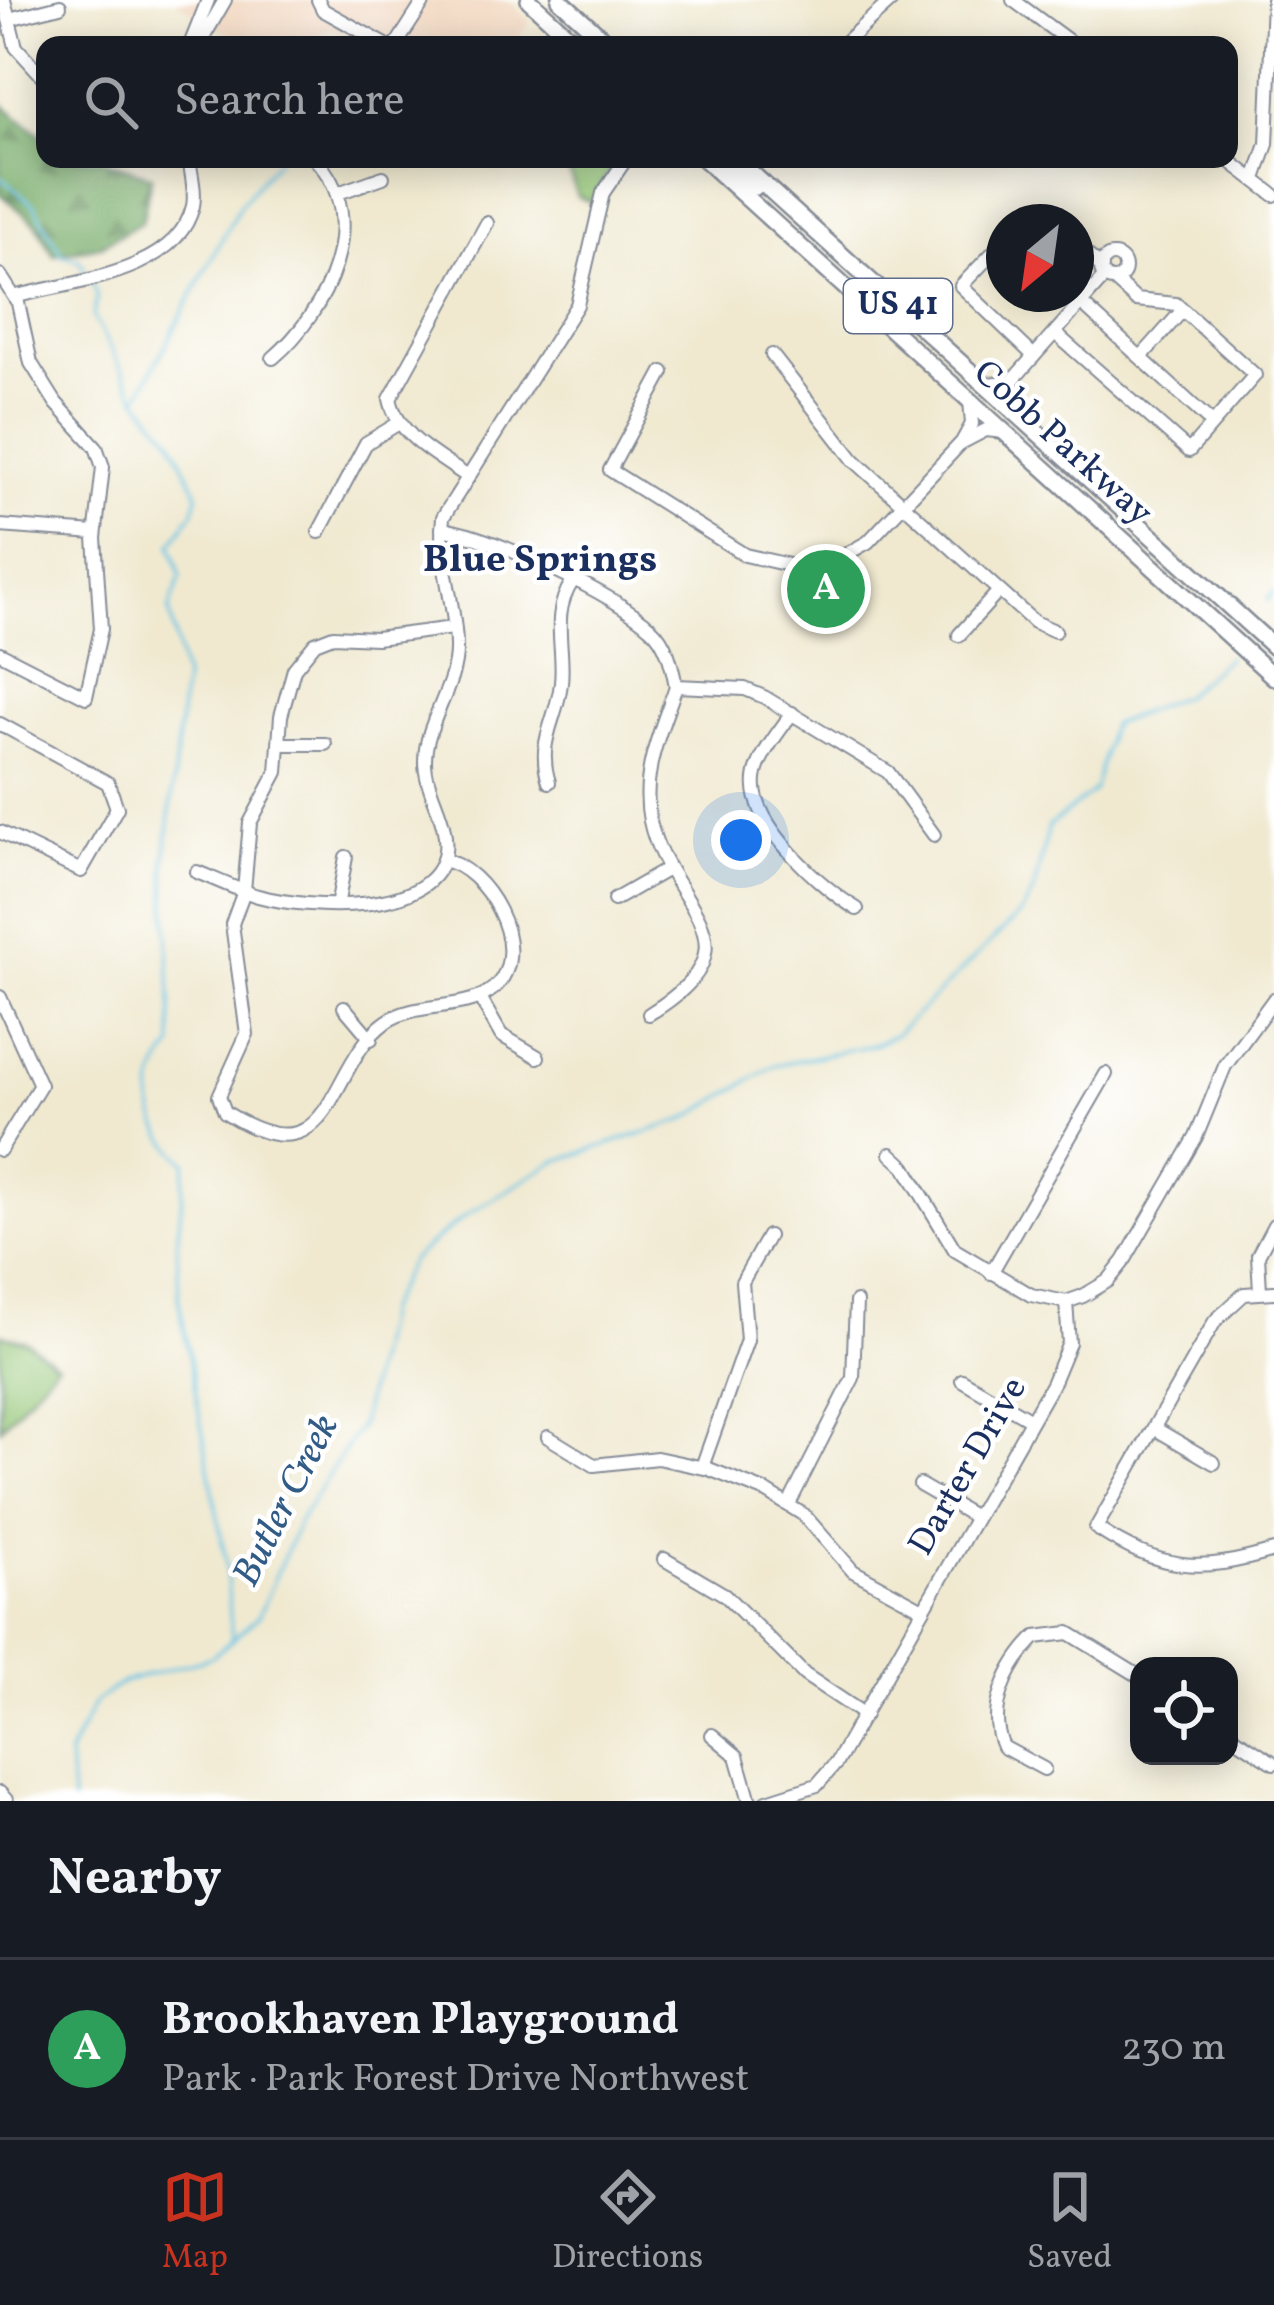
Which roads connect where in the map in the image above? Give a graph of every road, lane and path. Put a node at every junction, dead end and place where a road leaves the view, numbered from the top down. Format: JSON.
{"nodes":[{"id":1,"x":4,"y":0,"type":"edge"},
{"id":2,"x":208,"y":0,"type":"edge"},
{"id":3,"x":225,"y":0,"type":"edge"},
{"id":4,"x":318,"y":0,"type":"edge"},
{"id":5,"x":425,"y":0,"type":"edge"},
{"id":6,"x":529,"y":0,"type":"edge"},
{"id":7,"x":560,"y":0,"type":"edge"},
{"id":8,"x":892,"y":0,"type":"edge"},
{"id":9,"x":1013,"y":0,"type":"edge"},
{"id":10,"x":1273,"y":0,"type":"edge"},
{"id":11,"x":60,"y":6,"type":"dead end"},
{"id":12,"x":5,"y":20,"type":"edge"},
{"id":13,"x":194,"y":36,"type":"edge"},
{"id":14,"x":204,"y":36,"type":"edge"},
{"id":15,"x":370,"y":36,"type":"edge"},
{"id":16,"x":402,"y":36,"type":"edge"},
{"id":17,"x":569,"y":36,"type":"edge"},
{"id":18,"x":600,"y":36,"type":"edge"},
{"id":19,"x":852,"y":36,"type":"edge"},
{"id":20,"x":1062,"y":36,"type":"edge"},
{"id":21,"x":36,"y":70,"type":"edge"},
{"id":22,"x":1238,"y":165,"type":"edge"},
{"id":23,"x":190,"y":168,"type":"edge"},
{"id":24,"x":322,"y":168,"type":"edge"},
{"id":25,"x":620,"y":168,"type":"edge"},
{"id":26,"x":629,"y":168,"type":"edge"},
{"id":27,"x":714,"y":168,"type":"edge"},
{"id":28,"x":731,"y":168,"type":"edge"},
{"id":29,"x":746,"y":168,"type":"edge"},
{"id":30,"x":1256,"y":176,"type":"junction"},
{"id":31,"x":383,"y":177,"type":"dead end"},
{"id":32,"x":338,"y":194,"type":"junction"},
{"id":33,"x":1274,"y":195,"type":"edge"},
{"id":34,"x":780,"y":199,"type":"junction"},
{"id":35,"x":599,"y":210,"type":"junction"},
{"id":36,"x":487,"y":223,"type":"dead end"},
{"id":37,"x":986,"y":260,"type":"edge"},
{"id":38,"x":1094,"y":262,"type":"edge"},
{"id":39,"x":1107,"y":274,"type":"junction"},
{"id":40,"x":0,"y":275,"type":"edge"},
{"id":41,"x":1094,"y":290,"type":"edge"},
{"id":42,"x":14,"y":297,"type":"junction"},
{"id":43,"x":986,"y":309,"type":"edge"},
{"id":44,"x":1182,"y":311,"type":"junction"},
{"id":45,"x":989,"y":312,"type":"edge"},
{"id":46,"x":1075,"y":312,"type":"edge"},
{"id":47,"x":1091,"y":312,"type":"edge"},
{"id":48,"x":1056,"y":334,"type":"junction"},
{"id":49,"x":772,"y":355,"type":"dead end"},
{"id":50,"x":1034,"y":356,"type":"junction"},
{"id":51,"x":1141,"y":357,"type":"junction"},
{"id":52,"x":273,"y":358,"type":"dead end"},
{"id":53,"x":663,"y":372,"type":"dead end"},
{"id":54,"x":1012,"y":382,"type":"junction"},
{"id":55,"x":985,"y":384,"type":"junction"},
{"id":56,"x":970,"y":401,"type":"junction"},
{"id":57,"x":1017,"y":413,"type":"junction"},
{"id":58,"x":399,"y":423,"type":"junction"},
{"id":59,"x":1212,"y":423,"type":"junction"},
{"id":60,"x":1004,"y":432,"type":"junction"},
{"id":61,"x":962,"y":442,"type":"junction"},
{"id":62,"x":468,"y":477,"type":"junction"},
{"id":63,"x":904,"y":506,"type":"junction"},
{"id":64,"x":0,"y":526,"type":"edge"},
{"id":65,"x":442,"y":529,"type":"junction"},
{"id":66,"x":319,"y":532,"type":"dead end"},
{"id":67,"x":95,"y":533,"type":"junction"},
{"id":68,"x":572,"y":582,"type":"junction"},
{"id":69,"x":999,"y":592,"type":"junction"},
{"id":70,"x":453,"y":628,"type":"junction"},
{"id":71,"x":1055,"y":631,"type":"dead end"},
{"id":72,"x":959,"y":635,"type":"dead end"},
{"id":73,"x":1274,"y":646,"type":"edge"},
{"id":74,"x":0,"y":653,"type":"edge"},
{"id":75,"x":1274,"y":677,"type":"edge"},
{"id":76,"x":676,"y":686,"type":"junction"},
{"id":77,"x":791,"y":713,"type":"junction"},
{"id":78,"x":0,"y":724,"type":"edge"},
{"id":79,"x":281,"y":744,"type":"junction"},
{"id":80,"x":326,"y":744,"type":"dead end"},
{"id":81,"x":549,"y":782,"type":"dead end"},
{"id":82,"x":0,"y":832,"type":"edge"},
{"id":83,"x":934,"y":835,"type":"dead end"},
{"id":84,"x":346,"y":857,"type":"dead end"},
{"id":85,"x":443,"y":860,"type":"junction"},
{"id":86,"x":668,"y":869,"type":"junction"},
{"id":87,"x":197,"y":872,"type":"dead end"},
{"id":88,"x":244,"y":891,"type":"junction"},
{"id":89,"x":614,"y":900,"type":"dead end"},
{"id":90,"x":338,"y":901,"type":"junction"},
{"id":91,"x":857,"y":909,"type":"dead end"},
{"id":92,"x":0,"y":997,"type":"edge"},
{"id":93,"x":480,"y":998,"type":"junction"},
{"id":94,"x":1274,"y":999,"type":"edge"},
{"id":95,"x":344,"y":1007,"type":"dead end"},
{"id":96,"x":649,"y":1014,"type":"dead end"},
{"id":97,"x":371,"y":1039,"type":"junction"},
{"id":98,"x":538,"y":1057,"type":"dead end"},
{"id":99,"x":1106,"y":1074,"type":"dead end"},
{"id":100,"x":0,"y":1150,"type":"edge"},
{"id":101,"x":891,"y":1154,"type":"dead end"},
{"id":102,"x":1274,"y":1225,"type":"edge"},
{"id":103,"x":768,"y":1236,"type":"dead end"},
{"id":104,"x":991,"y":1273,"type":"junction"},
{"id":105,"x":1267,"y":1292,"type":"edge"},
{"id":106,"x":856,"y":1302,"type":"dead end"},
{"id":107,"x":1066,"y":1302,"type":"junction"},
{"id":108,"x":962,"y":1380,"type":"dead end"},
{"id":109,"x":1031,"y":1420,"type":"junction"},
{"id":110,"x":1154,"y":1428,"type":"junction"},
{"id":111,"x":548,"y":1437,"type":"dead end"},
{"id":112,"x":1214,"y":1463,"type":"dead end"},
{"id":113,"x":702,"y":1467,"type":"junction"},
{"id":114,"x":920,"y":1485,"type":"dead end"},
{"id":115,"x":789,"y":1504,"type":"junction"},
{"id":116,"x":975,"y":1517,"type":"junction"},
{"id":117,"x":1274,"y":1551,"type":"edge"},
{"id":118,"x":664,"y":1559,"type":"dead end"},
{"id":119,"x":922,"y":1609,"type":"junction"},
{"id":120,"x":1130,"y":1670,"type":"edge"},
{"id":121,"x":865,"y":1714,"type":"junction"},
{"id":122,"x":712,"y":1735,"type":"dead end"},
{"id":123,"x":1238,"y":1740,"type":"edge"},
{"id":124,"x":1274,"y":1763,"type":"edge"},
{"id":125,"x":1043,"y":1769,"type":"dead end"},
{"id":126,"x":0,"y":1793,"type":"edge"},
{"id":127,"x":7,"y":1801,"type":"edge"},
{"id":128,"x":750,"y":1801,"type":"edge"},
{"id":129,"x":767,"y":1801,"type":"edge"}],
"edges":[{"from":1,"to":12,"type":"street"},
{"from":2,"to":13,"type":"street"},
{"from":3,"to":14,"type":"street"},
{"from":4,"to":15,"type":"street"},
{"from":5,"to":16,"type":"street"},
{"from":6,"to":17,"type":"main road"},
{"from":7,"to":18,"type":"main road"},
{"from":8,"to":19,"type":"street"},
{"from":9,"to":20,"type":"street"},
{"from":10,"to":30,"type":"street"},
{"from":11,"to":12,"type":"street"},
{"from":12,"to":21,"type":"street"},
{"from":22,"to":30,"type":"street"},
{"from":23,"to":42,"type":"street"},
{"from":24,"to":32,"type":"street"},
{"from":25,"to":35,"type":"street"},
{"from":26,"to":35,"type":"street"},
{"from":27,"to":56,"type":"main road","name":"Cobb Parkway","number":"US 41"},
{"from":28,"to":34,"type":"main road"},
{"from":29,"to":34,"type":"main road","name":"Cobb Parkway","number":"US 41"},
{"from":30,"to":33,"type":"street"},
{"from":31,"to":32,"type":"street"},
{"from":32,"to":52,"type":"street"},
{"from":34,"to":55,"type":"main road","name":"Cobb Parkway","number":"US 41"},
{"from":35,"to":62,"type":"street"},
{"from":36,"to":58,"type":"street"},
{"from":37,"to":43,"type":"street"},
{"from":38,"to":39,"type":"street"},
{"from":39,"to":41,"type":"street"},
{"from":39,"to":44,"type":"street"},
{"from":40,"to":42,"type":"street"},
{"from":42,"to":67,"type":"street"},
{"from":44,"to":51,"type":"street"},
{"from":44,"to":59,"type":"street"},
{"from":45,"to":50,"type":"street"},
{"from":46,"to":48,"type":"street"},
{"from":47,"to":51,"type":"street"},
{"from":48,"to":50,"type":"street"},
{"from":48,"to":59,"type":"street"},
{"from":49,"to":63,"type":"street"},
{"from":50,"to":54,"type":"street"},
{"from":51,"to":59,"type":"street"},
{"from":53,"to":63,"type":"street"},
{"from":54,"to":55,"type":"street"},
{"from":54,"to":57,"type":"street"},
{"from":55,"to":57,"type":"main road","name":"Cobb Parkway","number":"US 41"},
{"from":56,"to":60,"type":"main road","name":"Cobb Parkway","number":"US 41"},
{"from":56,"to":61,"type":"street"},
{"from":57,"to":73,"type":"main road","name":"Cobb Parkway","number":"US 41"},
{"from":58,"to":62,"type":"street"},
{"from":58,"to":66,"type":"street"},
{"from":60,"to":61,"type":"street"},
{"from":60,"to":75,"type":"main road","name":"Cobb Parkway","number":"US 41"},
{"from":61,"to":63,"type":"street"},
{"from":62,"to":65,"type":"street"},
{"from":63,"to":69,"type":"street"},
{"from":64,"to":67,"type":"street"},
{"from":65,"to":68,"type":"street"},
{"from":65,"to":70,"type":"street"},
{"from":67,"to":74,"type":"street"},
{"from":68,"to":76,"type":"street"},
{"from":68,"to":81,"type":"street"},
{"from":69,"to":71,"type":"street"},
{"from":69,"to":72,"type":"street"},
{"from":70,"to":79,"type":"street"},
{"from":70,"to":85,"type":"street"},
{"from":76,"to":77,"type":"street"},
{"from":76,"to":86,"type":"street"},
{"from":77,"to":83,"type":"street"},
{"from":77,"to":91,"type":"street"},
{"from":78,"to":82,"type":"street"},
{"from":79,"to":80,"type":"street"},
{"from":79,"to":88,"type":"street"},
{"from":84,"to":90,"type":"street"},
{"from":85,"to":90,"type":"street"},
{"from":85,"to":93,"type":"street"},
{"from":86,"to":89,"type":"street"},
{"from":86,"to":96,"type":"street"},
{"from":87,"to":88,"type":"street"},
{"from":88,"to":90,"type":"street"},
{"from":88,"to":97,"type":"street"},
{"from":92,"to":100,"type":"street"},
{"from":93,"to":97,"type":"street"},
{"from":93,"to":98,"type":"street"},
{"from":94,"to":107,"type":"street"},
{"from":95,"to":97,"type":"street"},
{"from":99,"to":104,"type":"street"},
{"from":101,"to":104,"type":"street"},
{"from":102,"to":105,"type":"street"},
{"from":103,"to":113,"type":"street"},
{"from":104,"to":107,"type":"street"},
{"from":105,"to":110,"type":"street"},
{"from":106,"to":115,"type":"street"},
{"from":107,"to":109,"type":"street","name":"Darter Drive"},
{"from":108,"to":109,"type":"street"},
{"from":109,"to":116,"type":"street","name":"Darter Drive"},
{"from":110,"to":112,"type":"street"},
{"from":110,"to":117,"type":"street"},
{"from":111,"to":113,"type":"street"},
{"from":113,"to":115,"type":"street"},
{"from":114,"to":116,"type":"street"},
{"from":115,"to":119,"type":"street"},
{"from":116,"to":119,"type":"street","name":"Darter Drive"},
{"from":118,"to":121,"type":"street"},
{"from":119,"to":121,"type":"street","name":"Darter Drive"},
{"from":120,"to":125,"type":"street"},
{"from":121,"to":129,"type":"street","name":"Darter Drive"},
{"from":122,"to":128,"type":"street"},
{"from":123,"to":124,"type":"street"},
{"from":126,"to":127,"type":"street"}]}
